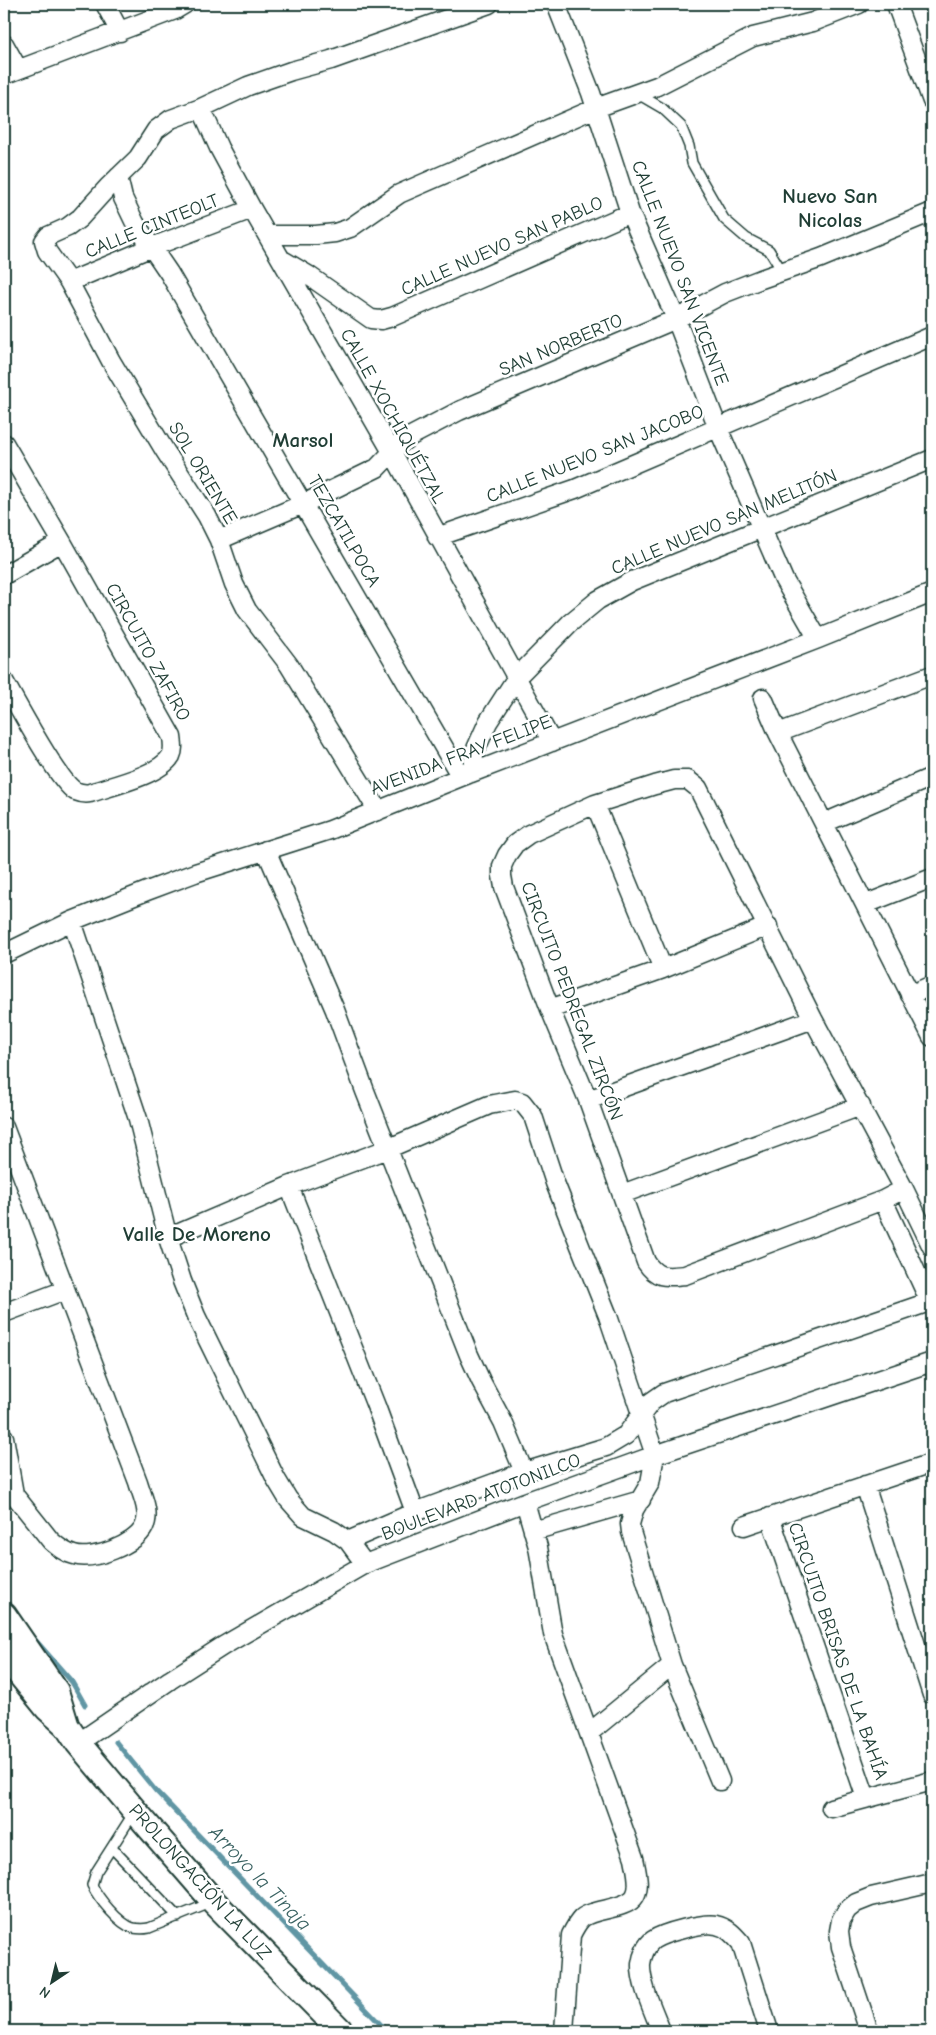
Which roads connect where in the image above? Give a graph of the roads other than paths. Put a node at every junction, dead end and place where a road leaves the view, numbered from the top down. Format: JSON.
{"nodes":[{"id":1,"x":105,"y":4,"type":"edge"},
{"id":2,"x":185,"y":4,"type":"edge"},
{"id":3,"x":489,"y":4,"type":"edge"},
{"id":4,"x":556,"y":4,"type":"edge"},
{"id":5,"x":859,"y":4,"type":"edge"},
{"id":6,"x":896,"y":4,"type":"edge"},
{"id":7,"x":120,"y":32,"type":"junction"},
{"id":8,"x":4,"y":44,"type":"edge"},
{"id":9,"x":11,"y":72,"type":"edge"},
{"id":10,"x":636,"y":94,"type":"junction"},
{"id":11,"x":931,"y":97,"type":"edge"},
{"id":12,"x":200,"y":108,"type":"junction"},
{"id":13,"x":596,"y":108,"type":"junction"},
{"id":14,"x":118,"y":177,"type":"junction"},
{"id":15,"x":252,"y":209,"type":"junction"},
{"id":16,"x":932,"y":212,"type":"edge"},
{"id":17,"x":630,"y":213,"type":"junction"},
{"id":18,"x":267,"y":235,"type":"junction"},
{"id":19,"x":152,"y":247,"type":"junction"},
{"id":20,"x":280,"y":258,"type":"junction"},
{"id":21,"x":782,"y":272,"type":"junction"},
{"id":22,"x":69,"y":282,"type":"junction"},
{"id":23,"x":676,"y":319,"type":"junction"},
{"id":24,"x":932,"y":336,"type":"edge"},
{"id":25,"x":718,"y":428,"type":"junction"},
{"id":26,"x":4,"y":443,"type":"edge"},
{"id":27,"x":392,"y":452,"type":"junction"},
{"id":28,"x":932,"y":460,"type":"edge"},
{"id":29,"x":303,"y":504,"type":"junction"},
{"id":30,"x":761,"y":527,"type":"junction"},
{"id":31,"x":437,"y":537,"type":"junction"},
{"id":32,"x":219,"y":540,"type":"junction"},
{"id":33,"x":62,"y":542,"type":"junction"},
{"id":34,"x":4,"y":575,"type":"edge"},
{"id":35,"x":932,"y":593,"type":"edge"},
{"id":36,"x":818,"y":639,"type":"junction"},
{"id":37,"x":932,"y":675,"type":"edge"},
{"id":38,"x":517,"y":677,"type":"junction"},
{"id":39,"x":4,"y":681,"type":"edge"},
{"id":40,"x":763,"y":698,"type":"dead end"},
{"id":41,"x":778,"y":733,"type":"junction"},
{"id":42,"x":552,"y":742,"type":"junction"},
{"id":43,"x":466,"y":775,"type":"junction"},
{"id":44,"x":932,"y":777,"type":"edge"},
{"id":45,"x":595,"y":804,"type":"junction"},
{"id":46,"x":378,"y":811,"type":"junction"},
{"id":47,"x":824,"y":823,"type":"junction"},
{"id":48,"x":266,"y":850,"type":"junction"},
{"id":49,"x":932,"y":878,"type":"edge"},
{"id":50,"x":866,"y":904,"type":"junction"},
{"id":51,"x":72,"y":921,"type":"junction"},
{"id":52,"x":768,"y":926,"type":"junction"},
{"id":53,"x":4,"y":954,"type":"edge"},
{"id":54,"x":663,"y":969,"type":"junction"},
{"id":55,"x":932,"y":985,"type":"edge"},
{"id":56,"x":910,"y":995,"type":"junction"},
{"id":57,"x":550,"y":1009,"type":"junction"},
{"id":58,"x":814,"y":1019,"type":"junction"},
{"id":59,"x":932,"y":1037,"type":"edge"},
{"id":60,"x":588,"y":1100,"type":"junction"},
{"id":61,"x":861,"y":1106,"type":"junction"},
{"id":62,"x":4,"y":1127,"type":"edge"},
{"id":63,"x":388,"y":1150,"type":"junction"},
{"id":64,"x":289,"y":1186,"type":"junction"},
{"id":65,"x":904,"y":1189,"type":"junction"},
{"id":66,"x":622,"y":1194,"type":"junction"},
{"id":67,"x":883,"y":1200,"type":"junction"},
{"id":68,"x":168,"y":1238,"type":"junction"},
{"id":69,"x":932,"y":1247,"type":"edge"},
{"id":70,"x":65,"y":1290,"type":"junction"},
{"id":71,"x":931,"y":1301,"type":"edge"},
{"id":72,"x":4,"y":1313,"type":"edge"},
{"id":73,"x":932,"y":1362,"type":"edge"},
{"id":74,"x":641,"y":1414,"type":"junction"},
{"id":75,"x":4,"y":1437,"type":"edge"},
{"id":76,"x":655,"y":1455,"type":"junction"},
{"id":77,"x":932,"y":1463,"type":"edge"},
{"id":78,"x":524,"y":1472,"type":"junction"},
{"id":79,"x":865,"y":1485,"type":"junction"},
{"id":80,"x":9,"y":1488,"type":"edge"},
{"id":81,"x":641,"y":1500,"type":"junction"},
{"id":82,"x":525,"y":1502,"type":"junction"},
{"id":83,"x":415,"y":1512,"type":"junction"},
{"id":84,"x":770,"y":1517,"type":"junction"},
{"id":85,"x":744,"y":1526,"type":"dead end"},
{"id":86,"x":533,"y":1531,"type":"junction"},
{"id":87,"x":348,"y":1541,"type":"junction"},
{"id":88,"x":365,"y":1564,"type":"junction"},
{"id":89,"x":4,"y":1614,"type":"edge"},
{"id":90,"x":4,"y":1655,"type":"edge"},
{"id":91,"x":672,"y":1665,"type":"junction"},
{"id":92,"x":932,"y":1695,"type":"edge"},
{"id":93,"x":589,"y":1733,"type":"junction"},
{"id":94,"x":72,"y":1734,"type":"junction"},
{"id":95,"x":720,"y":1781,"type":"dead end"},
{"id":96,"x":932,"y":1781,"type":"edge"},
{"id":97,"x":866,"y":1798,"type":"junction"},
{"id":98,"x":831,"y":1808,"type":"dead end"},
{"id":99,"x":135,"y":1811,"type":"junction"},
{"id":100,"x":112,"y":1848,"type":"junction"},
{"id":101,"x":931,"y":1888,"type":"edge"},
{"id":102,"x":214,"y":1902,"type":"junction"},
{"id":103,"x":178,"y":1917,"type":"junction"},
{"id":104,"x":341,"y":2031,"type":"edge"},
{"id":105,"x":564,"y":2031,"type":"edge"},
{"id":106,"x":661,"y":2031,"type":"edge"},
{"id":107,"x":769,"y":2031,"type":"edge"},
{"id":108,"x":869,"y":2031,"type":"edge"}],
"edges":[{"from":1,"to":7,"type":"street"},
{"from":2,"to":7,"type":"street"},
{"from":3,"to":12,"type":"street"},
{"from":4,"to":13,"type":"street","name":"CALLE NUEVO SAN VICENTE"},
{"from":5,"to":10,"type":"street"},
{"from":6,"to":11,"type":"street"},
{"from":7,"to":9,"type":"street"},
{"from":8,"to":9,"type":"street"},
{"from":10,"to":13,"type":"street"},
{"from":10,"to":21,"type":"lane"},
{"from":12,"to":14,"type":"street"},
{"from":12,"to":15,"type":"street","name":"CALLE XOCHIQUÉTZAL"},
{"from":13,"to":17,"type":"street","name":"CALLE NUEVO SAN VICENTE"},
{"from":13,"to":18,"type":"street"},
{"from":14,"to":19,"type":"street","name":"TEZCATILPOCA"},
{"from":14,"to":22,"type":"street","name":"SOL ORIENTE"},
{"from":15,"to":18,"type":"street","name":"CALLE XOCHIQUÉTZAL"},
{"from":15,"to":19,"type":"street","name":"CALLE CINTEOLT"},
{"from":16,"to":21,"type":"street","name":"SAN NORBERTO"},
{"from":17,"to":20,"type":"street","name":"CALLE NUEVO SAN PABLO"},
{"from":17,"to":23,"type":"street","name":"CALLE NUEVO SAN VICENTE"},
{"from":18,"to":20,"type":"street","name":"CALLE XOCHIQUÉTZAL"},
{"from":19,"to":22,"type":"street","name":"CALLE CINTEOLT"},
{"from":19,"to":29,"type":"street","name":"TEZCATILPOCA"},
{"from":20,"to":27,"type":"street","name":"CALLE XOCHIQUÉTZAL"},
{"from":21,"to":23,"type":"street","name":"SAN NORBERTO"},
{"from":22,"to":32,"type":"street","name":"SOL ORIENTE"},
{"from":23,"to":25,"type":"street","name":"CALLE NUEVO SAN VICENTE"},
{"from":23,"to":27,"type":"street","name":"SAN NORBERTO"},
{"from":24,"to":25,"type":"street","name":"CALLE NUEVO SAN JACOBO"},
{"from":25,"to":30,"type":"street","name":"CALLE NUEVO SAN VICENTE"},
{"from":25,"to":31,"type":"street","name":"CALLE NUEVO SAN JACOBO"},
{"from":26,"to":33,"type":"street","name":"CIRCUITO ZAFIRO"},
{"from":27,"to":29,"type":"street","name":"SAN NORBERTO"},
{"from":27,"to":31,"type":"street","name":"CALLE XOCHIQUÉTZAL"},
{"from":28,"to":30,"type":"street","name":"CALLE NUEVO SAN MELITÓN"},
{"from":29,"to":32,"type":"street","name":"SAN NORBERTO"},
{"from":29,"to":43,"type":"street","name":"TEZCATILPOCA"},
{"from":30,"to":36,"type":"street","name":"CALLE NUEVO SAN VICENTE"},
{"from":30,"to":38,"type":"street","name":"CALLE NUEVO SAN MELITÓN"},
{"from":31,"to":38,"type":"street","name":"CALLE XOCHIQUÉTZAL"},
{"from":32,"to":46,"type":"street","name":"SOL ORIENTE"},
{"from":33,"to":34,"type":"street"},
{"from":33,"to":39,"type":"street","name":"CIRCUITO ZAFIRO"},
{"from":35,"to":36,"type":"street","name":"AVENIDA FRAY FELIPE"},
{"from":36,"to":42,"type":"street","name":"AVENIDA FRAY FELIPE"},
{"from":37,"to":41,"type":"street"},
{"from":38,"to":42,"type":"street","name":"CALLE XOCHIQUÉTZAL"},
{"from":38,"to":43,"type":"street","name":"CALLE NUEVO SAN MELITÓN"},
{"from":40,"to":41,"type":"street"},
{"from":41,"to":47,"type":"street"},
{"from":42,"to":43,"type":"street","name":"AVENIDA FRAY FELIPE"},
{"from":43,"to":46,"type":"street","name":"AVENIDA FRAY FELIPE"},
{"from":44,"to":47,"type":"street"},
{"from":45,"to":52,"type":"street","name":"CIRCUITO PEDREGAL ZIRCÓN"},
{"from":45,"to":54,"type":"street"},
{"from":45,"to":57,"type":"street","name":"CIRCUITO PEDREGAL ZIRCÓN"},
{"from":46,"to":48,"type":"street","name":"AVENIDA FRAY FELIPE"},
{"from":47,"to":50,"type":"street"},
{"from":48,"to":51,"type":"street","name":"AVENIDA FRAY FELIPE"},
{"from":48,"to":63,"type":"street"},
{"from":49,"to":50,"type":"street"},
{"from":50,"to":56,"type":"street"},
{"from":51,"to":53,"type":"street","name":"AVENIDA FRAY FELIPE"},
{"from":51,"to":68,"type":"street"},
{"from":52,"to":54,"type":"street"},
{"from":52,"to":58,"type":"street","name":"CIRCUITO PEDREGAL ZIRCÓN"},
{"from":54,"to":57,"type":"street"},
{"from":55,"to":56,"type":"street"},
{"from":56,"to":59,"type":"street"},
{"from":57,"to":60,"type":"street","name":"CIRCUITO PEDREGAL ZIRCÓN"},
{"from":58,"to":60,"type":"street"},
{"from":58,"to":61,"type":"street","name":"CIRCUITO PEDREGAL ZIRCÓN"},
{"from":60,"to":66,"type":"street","name":"CIRCUITO PEDREGAL ZIRCÓN"},
{"from":61,"to":65,"type":"street","name":"CIRCUITO PEDREGAL ZIRCÓN"},
{"from":61,"to":66,"type":"street"},
{"from":62,"to":70,"type":"street"},
{"from":63,"to":64,"type":"street"},
{"from":63,"to":74,"type":"street"},
{"from":63,"to":78,"type":"street"},
{"from":64,"to":68,"type":"street"},
{"from":64,"to":83,"type":"street"},
{"from":65,"to":67,"type":"street","name":"CIRCUITO PEDREGAL ZIRCÓN"},
{"from":65,"to":69,"type":"street","name":"CIRCUITO PEDREGAL ZIRCÓN"},
{"from":66,"to":67,"type":"street","name":"CIRCUITO PEDREGAL ZIRCÓN"},
{"from":67,"to":71,"type":"street"},
{"from":68,"to":87,"type":"street"},
{"from":70,"to":72,"type":"street"},
{"from":70,"to":80,"type":"street"},
{"from":71,"to":74,"type":"street"},
{"from":73,"to":76,"type":"street","name":"BOULEVARD ATOTONILCO"},
{"from":74,"to":76,"type":"street"},
{"from":74,"to":78,"type":"street"},
{"from":75,"to":80,"type":"street"},
{"from":76,"to":81,"type":"street"},
{"from":76,"to":82,"type":"street","name":"BOULEVARD ATOTONILCO"},
{"from":77,"to":79,"type":"street","name":"CIRCUITO BRISAS DE LA BAHÍA"},
{"from":78,"to":83,"type":"street"},
{"from":79,"to":84,"type":"street","name":"CIRCUITO BRISAS DE LA BAHÍA"},
{"from":79,"to":92,"type":"street"},
{"from":81,"to":86,"type":"street"},
{"from":81,"to":91,"type":"street"},
{"from":82,"to":86,"type":"street"},
{"from":82,"to":88,"type":"street","name":"BOULEVARD ATOTONILCO"},
{"from":83,"to":87,"type":"street"},
{"from":84,"to":85,"type":"street","name":"CIRCUITO BRISAS DE LA BAHÍA"},
{"from":84,"to":97,"type":"street","name":"CIRCUITO BRISAS DE LA BAHÍA"},
{"from":86,"to":93,"type":"street"},
{"from":87,"to":88,"type":"street"},
{"from":88,"to":94,"type":"street","name":"BOULEVARD ATOTONILCO"},
{"from":89,"to":94,"type":"main road","name":"PROLONGACIÓN LA LUZ"},
{"from":90,"to":94,"type":"main road","name":"PROLONGACIÓN LA LUZ"},
{"from":91,"to":93,"type":"street"},
{"from":91,"to":95,"type":"street"},
{"from":93,"to":105,"type":"street"},
{"from":94,"to":99,"type":"main road","name":"PROLONGACIÓN LA LUZ"},
{"from":96,"to":97,"type":"street","name":"CIRCUITO BRISAS DE LA BAHÍA"},
{"from":97,"to":98,"type":"street","name":"CIRCUITO BRISAS DE LA BAHÍA"},
{"from":99,"to":100,"type":"lane"},
{"from":99,"to":102,"type":"main road","name":"PROLONGACIÓN LA LUZ"},
{"from":100,"to":103,"type":"lane"},
{"from":100,"to":103,"type":"lane"},
{"from":101,"to":108,"type":"street"},
{"from":102,"to":103,"type":"lane"},
{"from":102,"to":104,"type":"main road","name":"PROLONGACIÓN LA LUZ"},
{"from":106,"to":107,"type":"street"}]}
